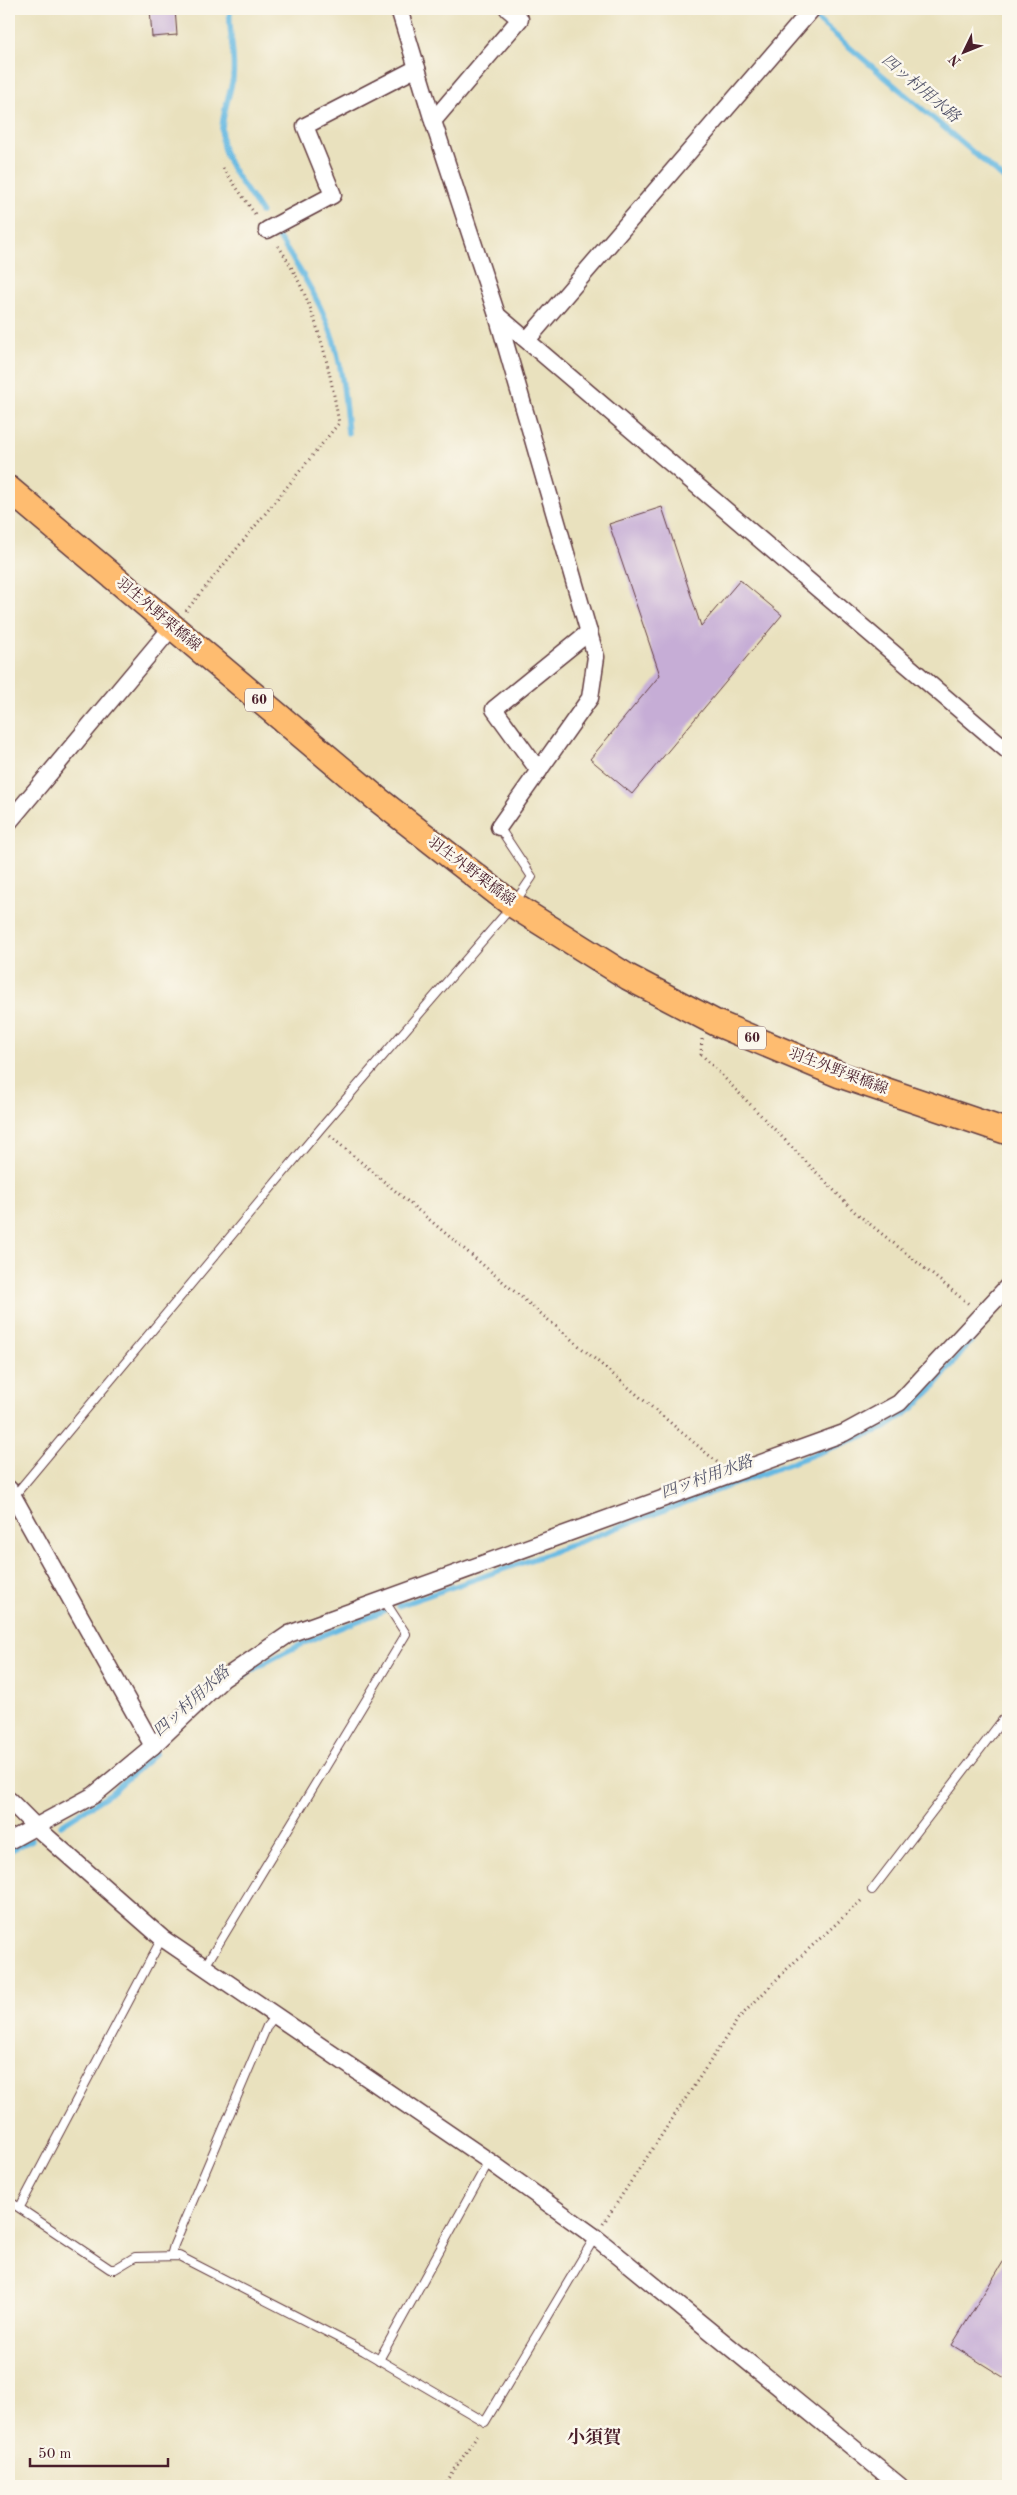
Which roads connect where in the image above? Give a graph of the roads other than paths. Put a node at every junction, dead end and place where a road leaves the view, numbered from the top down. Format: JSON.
{"nodes":[{"id":1,"x":399,"y":9,"type":"edge"},
{"id":2,"x":508,"y":9,"type":"edge"},
{"id":3,"x":812,"y":9,"type":"edge"},
{"id":4,"x":417,"y":68,"type":"junction"},
{"id":5,"x":433,"y":121,"type":"junction"},
{"id":6,"x":267,"y":230,"type":"road end"},
{"id":7,"x":497,"y":315,"type":"junction"},
{"id":8,"x":527,"y":340,"type":"junction"},
{"id":9,"x":9,"y":489,"type":"edge"},
{"id":10,"x":172,"y":627,"type":"junction"},
{"id":11,"x":589,"y":632,"type":"junction"},
{"id":12,"x":1008,"y":752,"type":"edge"},
{"id":13,"x":539,"y":771,"type":"junction"},
{"id":14,"x":9,"y":822,"type":"edge"},
{"id":15,"x":499,"y":827,"type":"joint"},
{"id":16,"x":514,"y":905,"type":"junction"},
{"id":17,"x":1008,"y":1132,"type":"edge"},
{"id":18,"x":1008,"y":1286,"type":"edge"},
{"id":19,"x":11,"y":1492,"type":"edge"},
{"id":20,"x":384,"y":1600,"type":"junction"},
{"id":21,"x":1008,"y":1713,"type":"edge"},
{"id":22,"x":153,"y":1746,"type":"junction"},
{"id":23,"x":9,"y":1800,"type":"edge"},
{"id":24,"x":37,"y":1828,"type":"junction"},
{"id":25,"x":9,"y":1842,"type":"edge"},
{"id":26,"x":872,"y":1890,"type":"road end"},
{"id":27,"x":162,"y":1938,"type":"junction"},
{"id":28,"x":204,"y":1968,"type":"junction"},
{"id":29,"x":275,"y":2016,"type":"junction"},
{"id":30,"x":489,"y":2161,"type":"junction"},
{"id":31,"x":9,"y":2201,"type":"edge"},
{"id":32,"x":20,"y":2207,"type":"junction"},
{"id":33,"x":594,"y":2237,"type":"junction"},
{"id":34,"x":171,"y":2256,"type":"junction"},
{"id":35,"x":379,"y":2360,"type":"junction"},
{"id":36,"x":900,"y":2486,"type":"edge"}],
"edges":[{"from":1,"to":4,"type":"street"},
{"from":2,"to":5,"type":"street"},
{"from":3,"to":8,"type":"street"},
{"from":4,"to":5,"type":"street"},
{"from":4,"to":6,"type":"street"},
{"from":5,"to":7,"type":"street"},
{"from":7,"to":8,"type":"street"},
{"from":7,"to":11,"type":"street"},
{"from":8,"to":12,"type":"street"},
{"from":9,"to":10,"type":"main road","name":"羽生外野栗橋線","number":"60"},
{"from":10,"to":14,"type":"street"},
{"from":10,"to":16,"type":"main road","name":"羽生外野栗橋線","number":"60"},
{"from":11,"to":13,"type":"street"},
{"from":11,"to":13,"type":"street"},
{"from":13,"to":15,"type":"street"},
{"from":15,"to":16,"type":"lane"},
{"from":16,"to":17,"type":"main road","name":"羽生外野栗橋線","number":"60"},
{"from":16,"to":19,"type":"lane"},
{"from":18,"to":20,"type":"street"},
{"from":19,"to":22,"type":"street"},
{"from":20,"to":22,"type":"street"},
{"from":20,"to":28,"type":"lane"},
{"from":21,"to":26,"type":"lane"},
{"from":22,"to":24,"type":"street"},
{"from":23,"to":24,"type":"street"},
{"from":24,"to":25,"type":"street"},
{"from":24,"to":27,"type":"street"},
{"from":27,"to":28,"type":"street"},
{"from":27,"to":32,"type":"lane"},
{"from":28,"to":29,"type":"street"},
{"from":29,"to":30,"type":"street"},
{"from":29,"to":34,"type":"lane"},
{"from":30,"to":33,"type":"street"},
{"from":30,"to":35,"type":"lane"},
{"from":31,"to":32,"type":"lane"},
{"from":32,"to":34,"type":"lane"},
{"from":33,"to":35,"type":"lane"},
{"from":33,"to":36,"type":"street"},
{"from":34,"to":35,"type":"lane"}]}
